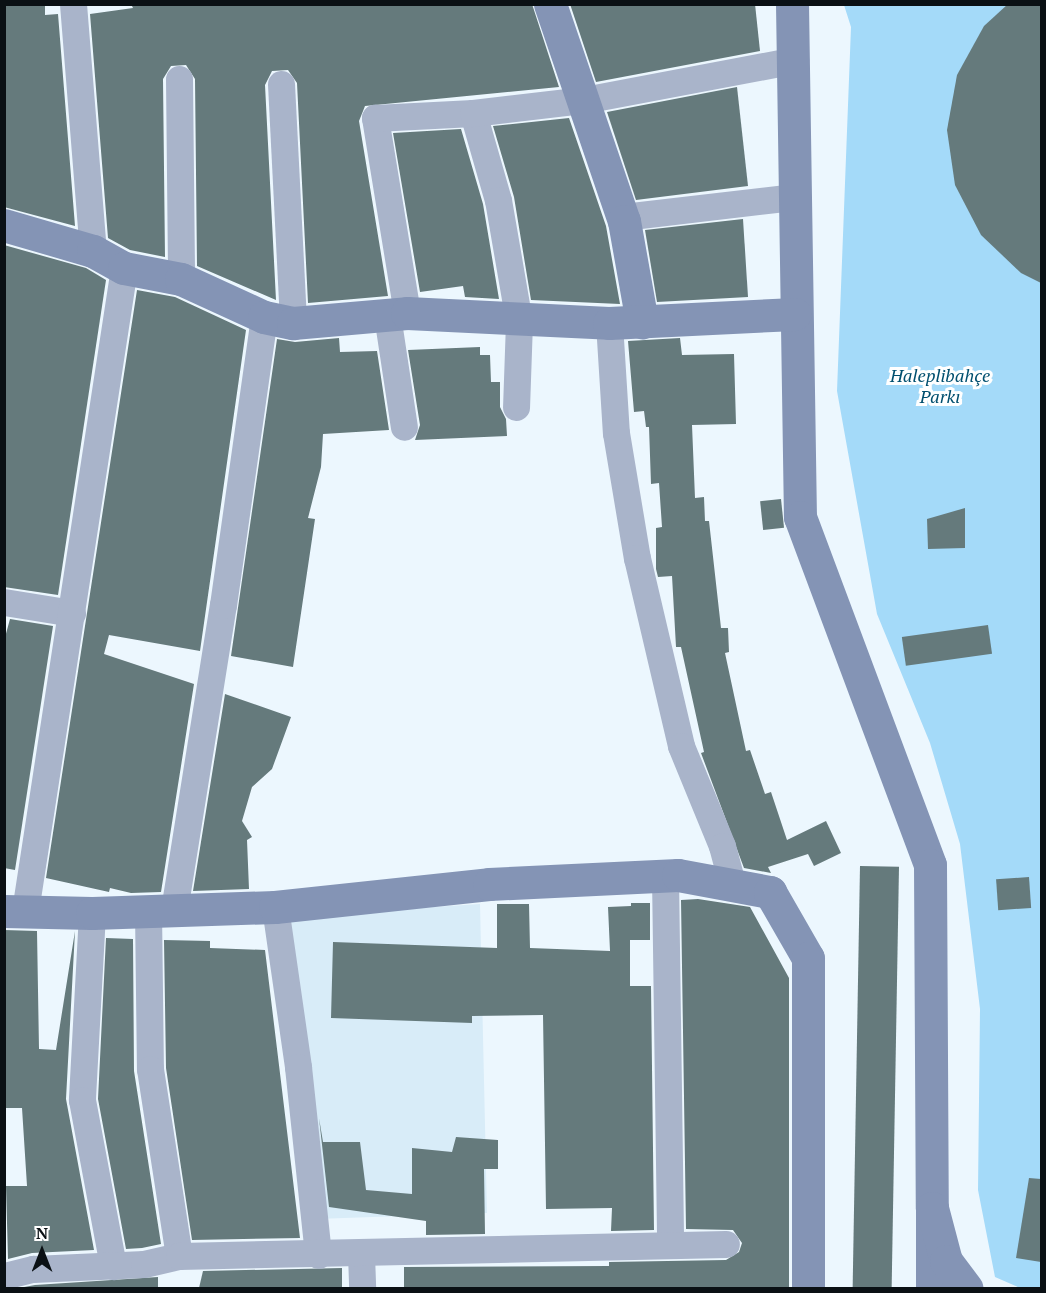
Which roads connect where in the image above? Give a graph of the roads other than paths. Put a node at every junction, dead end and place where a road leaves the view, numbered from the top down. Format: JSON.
{"nodes":[{"id":1,"x":73,"y":4,"type":"edge"},
{"id":2,"x":550,"y":4,"type":"edge"},
{"id":3,"x":792,"y":4,"type":"edge"},
{"id":4,"x":795,"y":60,"type":"junction"},
{"id":5,"x":178,"y":79,"type":"dead end"},
{"id":6,"x":281,"y":84,"type":"dead end"},
{"id":7,"x":584,"y":100,"type":"junction"},
{"id":8,"x":472,"y":113,"type":"junction"},
{"id":9,"x":793,"y":198,"type":"junction"},
{"id":10,"x":623,"y":217,"type":"junction"},
{"id":11,"x":4,"y":225,"type":"edge"},
{"id":12,"x":93,"y":251,"type":"junction"},
{"id":13,"x":124,"y":268,"type":"junction"},
{"id":14,"x":181,"y":279,"type":"junction"},
{"id":15,"x":397,"y":314,"type":"junction"},
{"id":16,"x":795,"y":314,"type":"junction"},
{"id":17,"x":278,"y":320,"type":"junction"},
{"id":18,"x":519,"y":322,"type":"junction"},
{"id":19,"x":642,"y":322,"type":"junction"},
{"id":20,"x":609,"y":324,"type":"junction"},
{"id":21,"x":516,"y":407,"type":"dead end"},
{"id":22,"x":404,"y":427,"type":"dead end"},
{"id":23,"x":4,"y":602,"type":"edge"},
{"id":24,"x":72,"y":613,"type":"junction"},
{"id":25,"x":665,"y":876,"type":"junction"},
{"id":26,"x":732,"y":884,"type":"junction"},
{"id":27,"x":274,"y":907,"type":"junction"},
{"id":28,"x":161,"y":910,"type":"junction"},
{"id":29,"x":15,"y":911,"type":"edge"},
{"id":30,"x":93,"y":913,"type":"junction"},
{"id":31,"x":932,"y":1208,"type":"junction"},
{"id":32,"x":726,"y":1244,"type":"dead end"},
{"id":33,"x":670,"y":1245,"type":"junction"},
{"id":34,"x":361,"y":1254,"type":"junction"},
{"id":35,"x":318,"y":1255,"type":"junction"},
{"id":36,"x":179,"y":1256,"type":"junction"},
{"id":37,"x":112,"y":1266,"type":"junction"},
{"id":38,"x":4,"y":1276,"type":"edge"},
{"id":39,"x":362,"y":1288,"type":"edge"},
{"id":40,"x":808,"y":1288,"type":"edge"},
{"id":41,"x":932,"y":1288,"type":"edge"},
{"id":42,"x":966,"y":1288,"type":"edge"}],
"edges":[{"from":1,"to":12,"type":"street"},
{"from":2,"to":7,"type":"street"},
{"from":3,"to":4,"type":"street"},
{"from":4,"to":7,"type":"street"},
{"from":4,"to":9,"type":"street"},
{"from":5,"to":14,"type":"street"},
{"from":6,"to":17,"type":"street"},
{"from":7,"to":8,"type":"street"},
{"from":7,"to":10,"type":"street"},
{"from":8,"to":15,"type":"street"},
{"from":8,"to":18,"type":"street"},
{"from":9,"to":10,"type":"street"},
{"from":9,"to":16,"type":"street"},
{"from":10,"to":19,"type":"street"},
{"from":11,"to":12,"type":"street"},
{"from":12,"to":13,"type":"street"},
{"from":13,"to":14,"type":"street"},
{"from":13,"to":24,"type":"street"},
{"from":14,"to":17,"type":"street"},
{"from":15,"to":17,"type":"street"},
{"from":15,"to":18,"type":"street"},
{"from":15,"to":22,"type":"street"},
{"from":16,"to":19,"type":"street"},
{"from":16,"to":31,"type":"street"},
{"from":17,"to":28,"type":"street"},
{"from":18,"to":20,"type":"street"},
{"from":18,"to":21,"type":"street"},
{"from":19,"to":20,"type":"street"},
{"from":20,"to":26,"type":"street"},
{"from":23,"to":24,"type":"street"},
{"from":24,"to":29,"type":"street"},
{"from":25,"to":26,"type":"street"},
{"from":25,"to":27,"type":"street"},
{"from":25,"to":33,"type":"street"},
{"from":26,"to":40,"type":"street"},
{"from":27,"to":28,"type":"street"},
{"from":27,"to":35,"type":"street"},
{"from":28,"to":30,"type":"street"},
{"from":28,"to":36,"type":"street"},
{"from":29,"to":30,"type":"street"},
{"from":30,"to":37,"type":"street"},
{"from":31,"to":41,"type":"street"},
{"from":31,"to":42,"type":"street"},
{"from":32,"to":33,"type":"street"},
{"from":33,"to":34,"type":"street"},
{"from":34,"to":35,"type":"street"},
{"from":34,"to":39,"type":"street"},
{"from":35,"to":36,"type":"street"},
{"from":36,"to":37,"type":"street"},
{"from":37,"to":38,"type":"street"}]}
